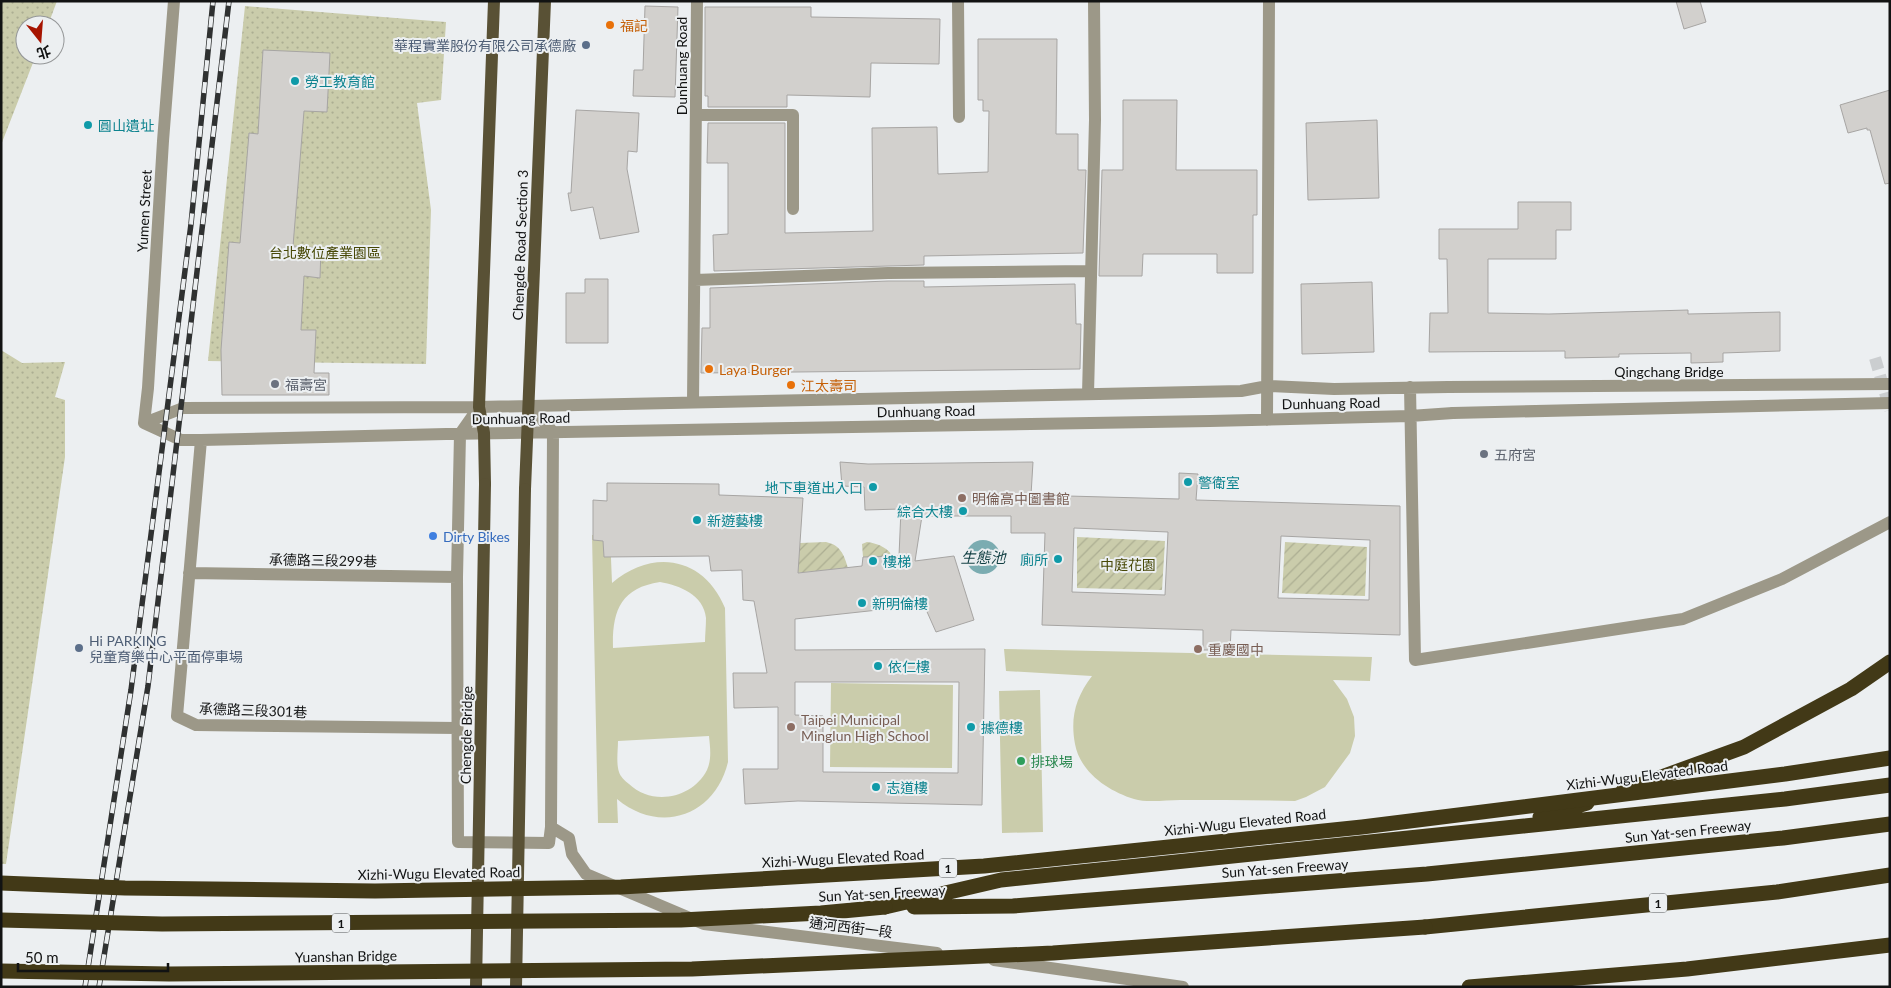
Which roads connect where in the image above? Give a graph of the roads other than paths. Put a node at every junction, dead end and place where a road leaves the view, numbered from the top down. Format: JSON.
{"nodes":[{"id":1,"x":174,"y":1,"type":"edge"},
{"id":2,"x":494,"y":1,"type":"edge"},
{"id":3,"x":545,"y":1,"type":"edge"},
{"id":4,"x":697,"y":1,"type":"edge"},
{"id":5,"x":958,"y":1,"type":"edge"},
{"id":6,"x":1094,"y":1,"type":"edge"},
{"id":7,"x":1269,"y":1,"type":"edge"},
{"id":8,"x":696,"y":114,"type":"junction"},
{"id":9,"x":959,"y":117,"type":"dead end"},
{"id":10,"x":793,"y":210,"type":"dead end"},
{"id":11,"x":1090,"y":271,"type":"junction"},
{"id":12,"x":695,"y":280,"type":"junction"},
{"id":13,"x":1890,"y":384,"type":"edge"},
{"id":14,"x":1268,"y":386,"type":"junction"},
{"id":15,"x":1410,"y":387,"type":"junction"},
{"id":16,"x":1448,"y":387,"type":"joint"},
{"id":17,"x":1088,"y":394,"type":"junction"},
{"id":18,"x":693,"y":402,"type":"junction"},
{"id":19,"x":1890,"y":403,"type":"edge"},
{"id":20,"x":529,"y":405,"type":"junction"},
{"id":21,"x":480,"y":407,"type":"junction"},
{"id":22,"x":1410,"y":416,"type":"junction"},
{"id":23,"x":1267,"y":420,"type":"junction"},
{"id":24,"x":144,"y":423,"type":"junction"},
{"id":25,"x":553,"y":432,"type":"junction"},
{"id":26,"x":484,"y":433,"type":"junction"},
{"id":27,"x":528,"y":433,"type":"junction"},
{"id":28,"x":460,"y":434,"type":"junction"},
{"id":29,"x":200,"y":440,"type":"junction"},
{"id":30,"x":1890,"y":522,"type":"edge"},
{"id":31,"x":189,"y":574,"type":"junction"},
{"id":32,"x":457,"y":576,"type":"junction"},
{"id":33,"x":1890,"y":662,"type":"edge"},
{"id":34,"x":457,"y":728,"type":"junction"},
{"id":35,"x":1890,"y":758,"type":"edge"},
{"id":36,"x":1890,"y":785,"type":"edge"},
{"id":37,"x":1890,"y":824,"type":"edge"},
{"id":38,"x":550,"y":827,"type":"junction"},
{"id":39,"x":1500,"y":828,"type":"junction"},
{"id":40,"x":1890,"y":875,"type":"edge"},
{"id":41,"x":1869,"y":878,"type":"junction"},
{"id":42,"x":1890,"y":879,"type":"edge"},
{"id":43,"x":1,"y":883,"type":"edge"},
{"id":44,"x":885,"y":907,"type":"junction"},
{"id":45,"x":1,"y":920,"type":"edge"},
{"id":46,"x":1890,"y":945,"type":"edge"},
{"id":47,"x":1,"y":971,"type":"edge"},
{"id":48,"x":476,"y":987,"type":"edge"},
{"id":49,"x":516,"y":987,"type":"edge"},
{"id":50,"x":1183,"y":987,"type":"edge"},
{"id":51,"x":1469,"y":987,"type":"edge"}],
"edges":[{"from":1,"to":24,"type":"street","name":"Yumen Street"},
{"from":2,"to":21,"type":"main road"},
{"from":3,"to":20,"type":"main road","name":"Chengde Road Section 3"},
{"from":4,"to":8,"type":"street","name":"Dunhuang Road"},
{"from":5,"to":9,"type":"street"},
{"from":6,"to":11,"type":"street"},
{"from":7,"to":14,"type":"street"},
{"from":8,"to":10,"type":"street"},
{"from":8,"to":12,"type":"street","name":"Dunhuang Road"},
{"from":11,"to":12,"type":"street"},
{"from":11,"to":17,"type":"street"},
{"from":12,"to":18,"type":"street","name":"Dunhuang Road"},
{"from":13,"to":16,"type":"street","name":"Qingchang Bridge","bridge":true},
{"from":14,"to":15,"type":"street","name":"Dunhuang Road"},
{"from":14,"to":17,"type":"street","name":"Dunhuang Road"},
{"from":14,"to":23,"type":"street"},
{"from":15,"to":16,"type":"street","name":"Dunhuang Road"},
{"from":15,"to":22,"type":"street"},
{"from":17,"to":18,"type":"street","name":"Dunhuang Road"},
{"from":18,"to":20,"type":"street","name":"Dunhuang Road"},
{"from":19,"to":22,"type":"street","name":"Dunhuang Road","bridge":true},
{"from":20,"to":21,"type":"street","name":"Dunhuang Road"},
{"from":20,"to":25,"type":"street"},
{"from":20,"to":27,"type":"main road","name":"Chengde Road Section 3"},
{"from":21,"to":24,"type":"street","name":"Dunhuang Road"},
{"from":21,"to":26,"type":"main road"},
{"from":21,"to":28,"type":"street"},
{"from":22,"to":23,"type":"street","name":"Dunhuang Road"},
{"from":22,"to":30,"type":"street"},
{"from":23,"to":25,"type":"street","name":"Dunhuang Road"},
{"from":24,"to":29,"type":"street","name":"Dunhuang Road"},
{"from":25,"to":27,"type":"street","name":"Dunhuang Road"},
{"from":25,"to":38,"type":"street"},
{"from":26,"to":27,"type":"street","name":"Dunhuang Road"},
{"from":26,"to":28,"type":"street","name":"Dunhuang Road"},
{"from":26,"to":48,"type":"main road","name":"Chengde Bridge","bridge":true},
{"from":27,"to":49,"type":"main road","name":"Chengde Road Section 3","bridge":true},
{"from":28,"to":29,"type":"street","name":"Dunhuang Road"},
{"from":28,"to":32,"type":"street"},
{"from":29,"to":31,"type":"street","name":"承德路三段301巷"},
{"from":31,"to":32,"type":"street","name":"承德路三段299巷"},
{"from":31,"to":34,"type":"street","name":"承德路三段301巷"},
{"from":32,"to":34,"type":"street"},
{"from":33,"to":39,"type":"highway","number":"1"},
{"from":34,"to":38,"type":"street"},
{"from":35,"to":43,"type":"highway","name":"Xizhi-Wugu Elevated Road","number":"1","bridge":true},
{"from":36,"to":39,"type":"highway","number":"1"},
{"from":37,"to":44,"type":"highway","name":"Sun Yat-sen Freeway","number":"1"},
{"from":38,"to":50,"type":"street","name":"通河西街一段"},
{"from":39,"to":44,"type":"highway","number":"1"},
{"from":40,"to":41,"type":"highway","number":"1"},
{"from":41,"to":42,"type":"highway"},
{"from":41,"to":47,"type":"highway","name":"Yuanshan Bridge","number":"1","bridge":true},
{"from":44,"to":45,"type":"highway","name":"Sun Yat-sen Freeway","number":"1","bridge":true},
{"from":46,"to":51,"type":"highway"}]}
